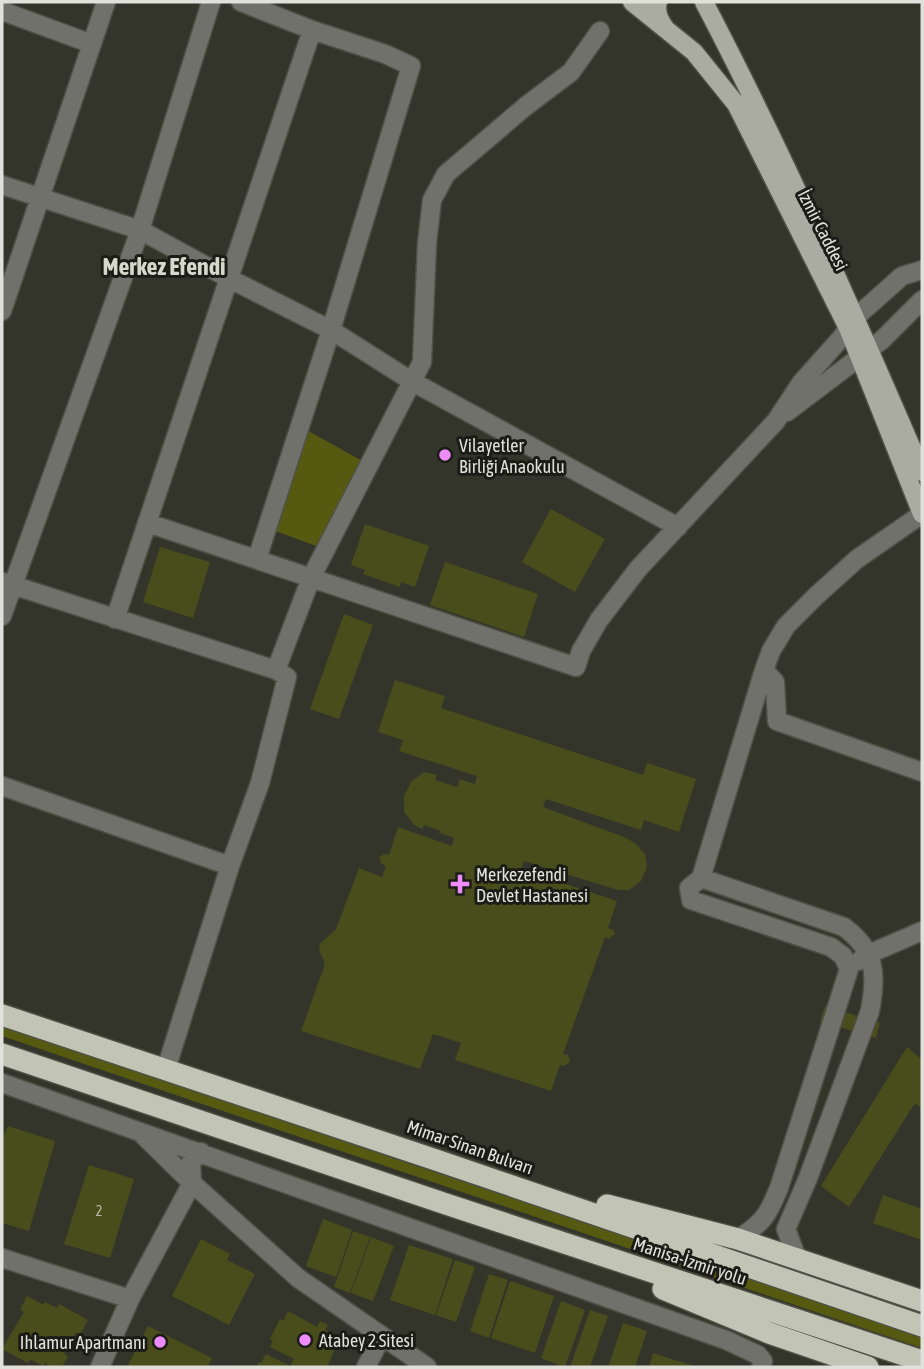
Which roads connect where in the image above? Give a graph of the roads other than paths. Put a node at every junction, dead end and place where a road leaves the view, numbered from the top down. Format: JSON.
{"nodes":[{"id":1,"x":106,"y":2,"type":"edge"},
{"id":2,"x":211,"y":2,"type":"edge"},
{"id":3,"x":241,"y":2,"type":"edge"},
{"id":4,"x":632,"y":2,"type":"edge"},
{"id":5,"x":658,"y":2,"type":"edge"},
{"id":6,"x":704,"y":2,"type":"edge"},
{"id":7,"x":2,"y":12,"type":"edge"},
{"id":8,"x":312,"y":30,"type":"junction"},
{"id":9,"x":600,"y":31,"type":"dead end"},
{"id":10,"x":667,"y":31,"type":"junction"},
{"id":11,"x":92,"y":44,"type":"junction"},
{"id":12,"x":2,"y":185,"type":"edge"},
{"id":13,"x":40,"y":198,"type":"junction"},
{"id":14,"x":140,"y":230,"type":"junction"},
{"id":15,"x":922,"y":270,"type":"edge"},
{"id":16,"x":230,"y":279,"type":"junction"},
{"id":17,"x":922,"y":300,"type":"edge"},
{"id":18,"x":3,"y":305,"type":"edge"},
{"id":19,"x":852,"y":322,"type":"junction"},
{"id":20,"x":331,"y":330,"type":"junction"},
{"id":21,"x":865,"y":353,"type":"junction"},
{"id":22,"x":413,"y":382,"type":"junction"},
{"id":23,"x":776,"y":421,"type":"junction"},
{"id":24,"x":922,"y":472,"type":"edge"},
{"id":25,"x":922,"y":514,"type":"edge"},
{"id":26,"x":148,"y":523,"type":"junction"},
{"id":27,"x":678,"y":527,"type":"junction"},
{"id":28,"x":257,"y":559,"type":"junction"},
{"id":29,"x":311,"y":578,"type":"junction"},
{"id":30,"x":7,"y":584,"type":"edge"},
{"id":31,"x":2,"y":616,"type":"edge"},
{"id":32,"x":115,"y":619,"type":"junction"},
{"id":33,"x":276,"y":670,"type":"junction"},
{"id":34,"x":764,"y":670,"type":"junction"},
{"id":35,"x":922,"y":772,"type":"edge"},
{"id":36,"x":2,"y":786,"type":"edge"},
{"id":37,"x":230,"y":866,"type":"junction"},
{"id":38,"x":701,"y":878,"type":"junction"},
{"id":39,"x":922,"y":930,"type":"edge"},
{"id":40,"x":869,"y":954,"type":"junction"},
{"id":41,"x":849,"y":969,"type":"junction"},
{"id":42,"x":2,"y":1015,"type":"edge"},
{"id":43,"x":2,"y":1054,"type":"edge"},
{"id":44,"x":166,"y":1069,"type":"junction"},
{"id":45,"x":2,"y":1083,"type":"edge"},
{"id":46,"x":139,"y":1130,"type":"junction"},
{"id":47,"x":201,"y":1152,"type":"junction"},
{"id":48,"x":436,"y":1160,"type":"junction"},
{"id":49,"x":192,"y":1183,"type":"junction"},
{"id":50,"x":443,"y":1203,"type":"junction"},
{"id":51,"x":738,"y":1239,"type":"junction"},
{"id":52,"x":2,"y":1258,"type":"edge"},
{"id":53,"x":797,"y":1258,"type":"junction"},
{"id":54,"x":130,"y":1299,"type":"junction"},
{"id":55,"x":922,"y":1301,"type":"edge"},
{"id":56,"x":922,"y":1326,"type":"edge"},
{"id":57,"x":382,"y":1336,"type":"junction"},
{"id":58,"x":922,"y":1362,"type":"edge"},
{"id":59,"x":100,"y":1367,"type":"edge"},
{"id":60,"x":366,"y":1367,"type":"edge"},
{"id":61,"x":427,"y":1367,"type":"edge"},
{"id":62,"x":761,"y":1367,"type":"edge"},
{"id":63,"x":868,"y":1367,"type":"edge"}],
"edges":[{"from":1,"to":11,"type":"street"},
{"from":2,"to":14,"type":"street"},
{"from":3,"to":8,"type":"street"},
{"from":4,"to":10,"type":"main road","name":"İzmir Caddesi"},
{"from":5,"to":10,"type":"main road"},
{"from":6,"to":19,"type":"main road","name":"İzmir Caddesi"},
{"from":7,"to":11,"type":"street"},
{"from":8,"to":16,"type":"street"},
{"from":8,"to":20,"type":"street"},
{"from":9,"to":22,"type":"street"},
{"from":10,"to":19,"type":"main road","name":"İzmir Caddesi"},
{"from":11,"to":13,"type":"street"},
{"from":12,"to":13,"type":"street"},
{"from":13,"to":14,"type":"street"},
{"from":13,"to":18,"type":"street"},
{"from":14,"to":16,"type":"street"},
{"from":14,"to":30,"type":"street"},
{"from":15,"to":19,"type":"street"},
{"from":16,"to":20,"type":"street"},
{"from":16,"to":26,"type":"street"},
{"from":17,"to":21,"type":"street"},
{"from":19,"to":21,"type":"main road","name":"İzmir Caddesi"},
{"from":19,"to":23,"type":"street"},
{"from":20,"to":22,"type":"street"},
{"from":20,"to":28,"type":"street"},
{"from":21,"to":23,"type":"street"},
{"from":21,"to":24,"type":"main road","name":"İzmir Caddesi"},
{"from":21,"to":25,"type":"main road","name":"İzmir Caddesi"},
{"from":22,"to":27,"type":"street"},
{"from":22,"to":29,"type":"street"},
{"from":23,"to":27,"type":"street"},
{"from":25,"to":34,"type":"street"},
{"from":26,"to":28,"type":"street"},
{"from":26,"to":32,"type":"street"},
{"from":27,"to":29,"type":"street"},
{"from":28,"to":29,"type":"street"},
{"from":29,"to":33,"type":"street"},
{"from":30,"to":31,"type":"street"},
{"from":30,"to":32,"type":"street"},
{"from":32,"to":33,"type":"street"},
{"from":33,"to":37,"type":"street"},
{"from":34,"to":35,"type":"street"},
{"from":34,"to":38,"type":"street"},
{"from":36,"to":37,"type":"street"},
{"from":37,"to":44,"type":"street"},
{"from":38,"to":40,"type":"street"},
{"from":38,"to":41,"type":"street"},
{"from":39,"to":40,"type":"street"},
{"from":40,"to":41,"type":"street"},
{"from":40,"to":53,"type":"street"},
{"from":41,"to":51,"type":"street"},
{"from":42,"to":44,"type":"highway","name":"Mimar Sinan Bulvarı"},
{"from":43,"to":50,"type":"highway"},
{"from":44,"to":48,"type":"highway","name":"Mimar Sinan Bulvarı"},
{"from":45,"to":46,"type":"street"},
{"from":46,"to":47,"type":"street"},
{"from":46,"to":49,"type":"street"},
{"from":47,"to":49,"type":"street"},
{"from":47,"to":62,"type":"street"},
{"from":48,"to":51,"type":"highway"},
{"from":48,"to":56,"type":"highway","name":"Mimar Sinan Bulvarı"},
{"from":49,"to":54,"type":"street"},
{"from":49,"to":57,"type":"street"},
{"from":50,"to":58,"type":"highway","name":"Manisa-İzmir yolu"},
{"from":50,"to":63,"type":"highway"},
{"from":51,"to":53,"type":"highway"},
{"from":52,"to":54,"type":"street"},
{"from":53,"to":55,"type":"highway"},
{"from":54,"to":59,"type":"street"},
{"from":57,"to":60,"type":"street"},
{"from":57,"to":61,"type":"street"}]}
